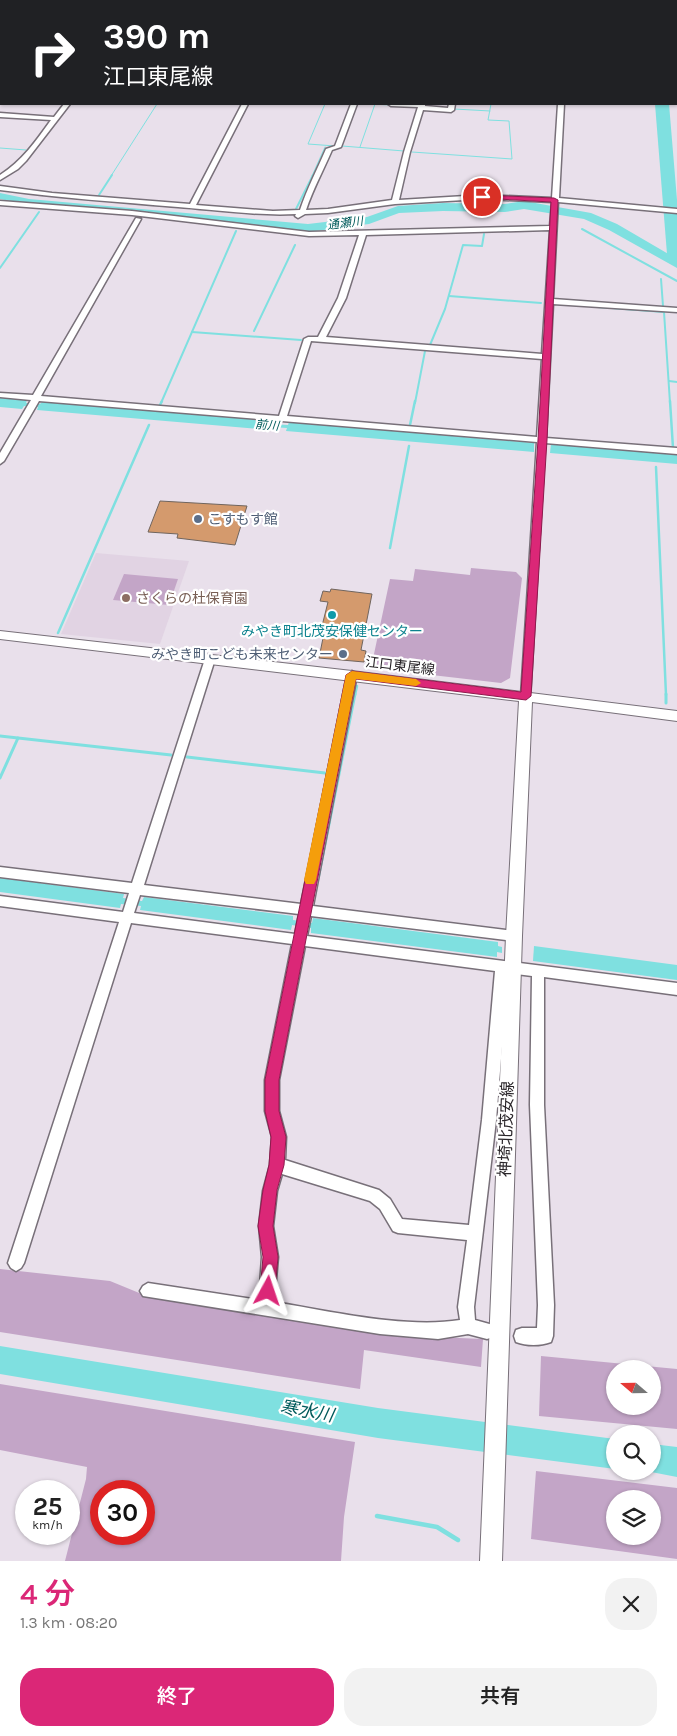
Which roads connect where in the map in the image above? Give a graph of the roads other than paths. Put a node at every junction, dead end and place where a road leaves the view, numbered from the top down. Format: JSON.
{"nodes":[{"id":1,"x":66,"y":105,"type":"edge"},
{"id":2,"x":244,"y":105,"type":"edge"},
{"id":3,"x":354,"y":105,"type":"edge"},
{"id":4,"x":406,"y":105,"type":"edge"},
{"id":5,"x":452,"y":105,"type":"edge"},
{"id":6,"x":561,"y":105,"type":"edge"},
{"id":7,"x":422,"y":106,"type":"edge"},
{"id":8,"x":0,"y":115,"type":"edge"},
{"id":9,"x":55,"y":119,"type":"junction"},
{"id":10,"x":0,"y":178,"type":"edge"},
{"id":11,"x":0,"y":188,"type":"edge"},
{"id":12,"x":395,"y":202,"type":"junction"},
{"id":13,"x":0,"y":203,"type":"edge"},
{"id":14,"x":554,"y":207,"type":"junction"},
{"id":15,"x":192,"y":208,"type":"junction"},
{"id":16,"x":677,"y":211,"type":"edge"},
{"id":17,"x":250,"y":212,"type":"junction"},
{"id":18,"x":302,"y":213,"type":"junction"},
{"id":19,"x":275,"y":218,"type":"junction"},
{"id":20,"x":138,"y":219,"type":"dead end"},
{"id":21,"x":275,"y":228,"type":"junction"},
{"id":22,"x":553,"y":228,"type":"junction"},
{"id":23,"x":364,"y":232,"type":"junction"},
{"id":24,"x":548,"y":301,"type":"junction"},
{"id":25,"x":677,"y":310,"type":"edge"},
{"id":26,"x":321,"y":339,"type":"junction"},
{"id":27,"x":546,"y":357,"type":"junction"},
{"id":28,"x":0,"y":395,"type":"edge"},
{"id":29,"x":33,"y":403,"type":"junction"},
{"id":30,"x":282,"y":418,"type":"junction"},
{"id":31,"x":542,"y":440,"type":"junction"},
{"id":32,"x":677,"y":451,"type":"edge"},
{"id":33,"x":0,"y":461,"type":"edge"},
{"id":34,"x":0,"y":635,"type":"edge"},
{"id":35,"x":210,"y":659,"type":"junction"},
{"id":36,"x":352,"y":675,"type":"junction"},
{"id":37,"x":526,"y":696,"type":"junction"},
{"id":38,"x":677,"y":716,"type":"edge"},
{"id":39,"x":0,"y":872,"type":"edge"},
{"id":40,"x":0,"y":901,"type":"edge"},
{"id":41,"x":131,"y":903,"type":"junction"},
{"id":42,"x":301,"y":925,"type":"junction"},
{"id":43,"x":514,"y":936,"type":"junction"},
{"id":44,"x":507,"y":967,"type":"junction"},
{"id":45,"x":538,"y":971,"type":"junction"},
{"id":46,"x":677,"y":988,"type":"edge"},
{"id":47,"x":277,"y":1165,"type":"junction"},
{"id":48,"x":475,"y":1233,"type":"junction"},
{"id":49,"x":16,"y":1264,"type":"dead end"},
{"id":50,"x":148,"y":1291,"type":"dead end"},
{"id":51,"x":266,"y":1308,"type":"junction"},
{"id":52,"x":468,"y":1326,"type":"junction"},
{"id":53,"x":487,"y":1331,"type":"dead end"},
{"id":54,"x":522,"y":1336,"type":"dead end"},
{"id":55,"x":491,"y":1561,"type":"edge"}],
"edges":[{"from":1,"to":9,"type":"street"},
{"from":2,"to":15,"type":"street"},
{"from":3,"to":18,"type":"street"},
{"from":4,"to":7,"type":"street"},
{"from":5,"to":7,"type":"street"},
{"from":6,"to":14,"type":"street"},
{"from":7,"to":12,"type":"street"},
{"from":8,"to":9,"type":"street"},
{"from":9,"to":10,"type":"street"},
{"from":11,"to":15,"type":"street"},
{"from":12,"to":14,"type":"street"},
{"from":12,"to":18,"type":"street"},
{"from":13,"to":21,"type":"street"},
{"from":14,"to":16,"type":"street"},
{"from":14,"to":22,"type":"street"},
{"from":15,"to":17,"type":"street"},
{"from":17,"to":18,"type":"street"},
{"from":17,"to":19,"type":"street"},
{"from":18,"to":19,"type":"street"},
{"from":19,"to":21,"type":"street"},
{"from":20,"to":29,"type":"street"},
{"from":21,"to":23,"type":"street"},
{"from":22,"to":23,"type":"street"},
{"from":22,"to":24,"type":"street"},
{"from":23,"to":26,"type":"street"},
{"from":24,"to":25,"type":"street"},
{"from":24,"to":27,"type":"street"},
{"from":26,"to":27,"type":"street"},
{"from":26,"to":30,"type":"street"},
{"from":27,"to":31,"type":"street"},
{"from":28,"to":29,"type":"street"},
{"from":29,"to":30,"type":"street"},
{"from":29,"to":33,"type":"street"},
{"from":30,"to":31,"type":"street"},
{"from":31,"to":32,"type":"street"},
{"from":31,"to":37,"type":"street"},
{"from":34,"to":35,"type":"main road","name":"江口東尾線"},
{"from":35,"to":36,"type":"main road","name":"江口東尾線"},
{"from":35,"to":41,"type":"street"},
{"from":36,"to":37,"type":"main road","name":"江口東尾線"},
{"from":36,"to":42,"type":"street"},
{"from":37,"to":38,"type":"main road","name":"江口東尾線"},
{"from":37,"to":43,"type":"main road","name":"神埼北茂安線"},
{"from":39,"to":41,"type":"street"},
{"from":40,"to":41,"type":"street"},
{"from":41,"to":42,"type":"street"},
{"from":41,"to":42,"type":"street"},
{"from":41,"to":49,"type":"street"},
{"from":42,"to":43,"type":"street"},
{"from":42,"to":44,"type":"street"},
{"from":42,"to":47,"type":"street"},
{"from":43,"to":44,"type":"main road","name":"神埼北茂安線"},
{"from":44,"to":45,"type":"street"},
{"from":44,"to":48,"type":"street"},
{"from":44,"to":55,"type":"main road","name":"神埼北茂安線"},
{"from":45,"to":46,"type":"street"},
{"from":45,"to":54,"type":"street"},
{"from":47,"to":48,"type":"street"},
{"from":47,"to":51,"type":"street"},
{"from":48,"to":52,"type":"street"},
{"from":50,"to":51,"type":"street"},
{"from":51,"to":52,"type":"street"},
{"from":52,"to":53,"type":"street"}]}
